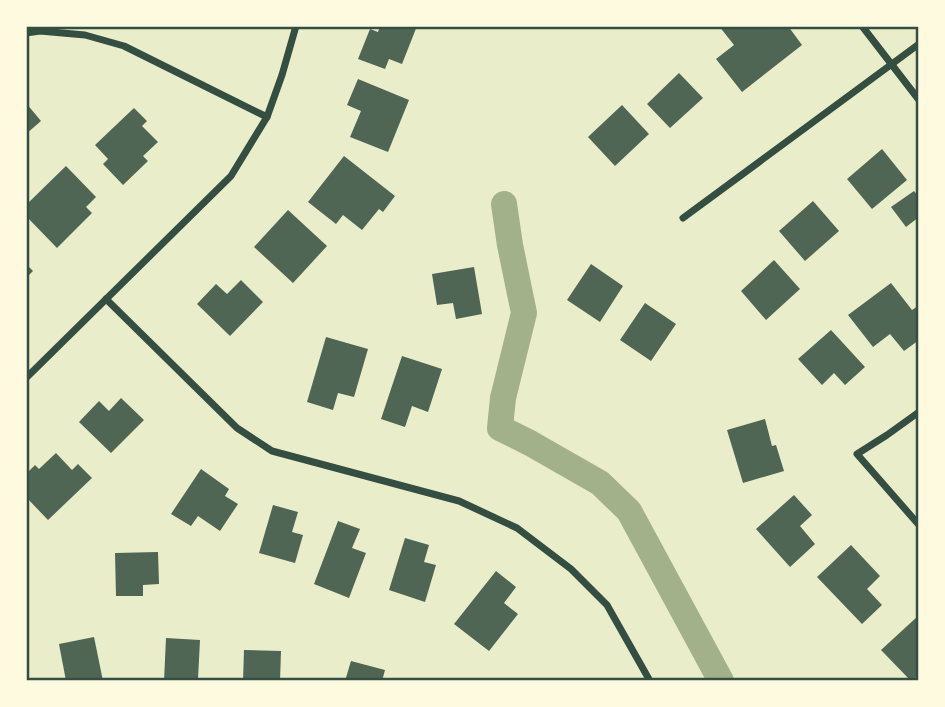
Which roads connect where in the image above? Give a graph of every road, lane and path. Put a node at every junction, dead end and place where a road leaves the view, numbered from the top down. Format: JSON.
{"nodes":[{"id":1,"x":296,"y":26,"type":"edge"},
{"id":2,"x":862,"y":26,"type":"edge"},
{"id":3,"x":26,"y":33,"type":"edge"},
{"id":4,"x":919,"y":44,"type":"edge"},
{"id":5,"x":892,"y":65,"type":"junction"},
{"id":6,"x":919,"y":100,"type":"edge"},
{"id":7,"x":267,"y":117,"type":"junction"},
{"id":8,"x":683,"y":218,"type":"dead end"},
{"id":9,"x":106,"y":299,"type":"junction"},
{"id":10,"x":26,"y":378,"type":"edge"},
{"id":11,"x":919,"y":412,"type":"edge"},
{"id":12,"x":919,"y":525,"type":"edge"},
{"id":13,"x":650,"y":681,"type":"edge"}],
"edges":[{"from":1,"to":7,"type":"street"},
{"from":2,"to":5,"type":"street"},
{"from":3,"to":7,"type":"street"},
{"from":4,"to":5,"type":"street"},
{"from":5,"to":6,"type":"street"},
{"from":5,"to":8,"type":"street"},
{"from":7,"to":9,"type":"street"},
{"from":9,"to":10,"type":"street"},
{"from":9,"to":13,"type":"street"},
{"from":11,"to":12,"type":"street"}]}
